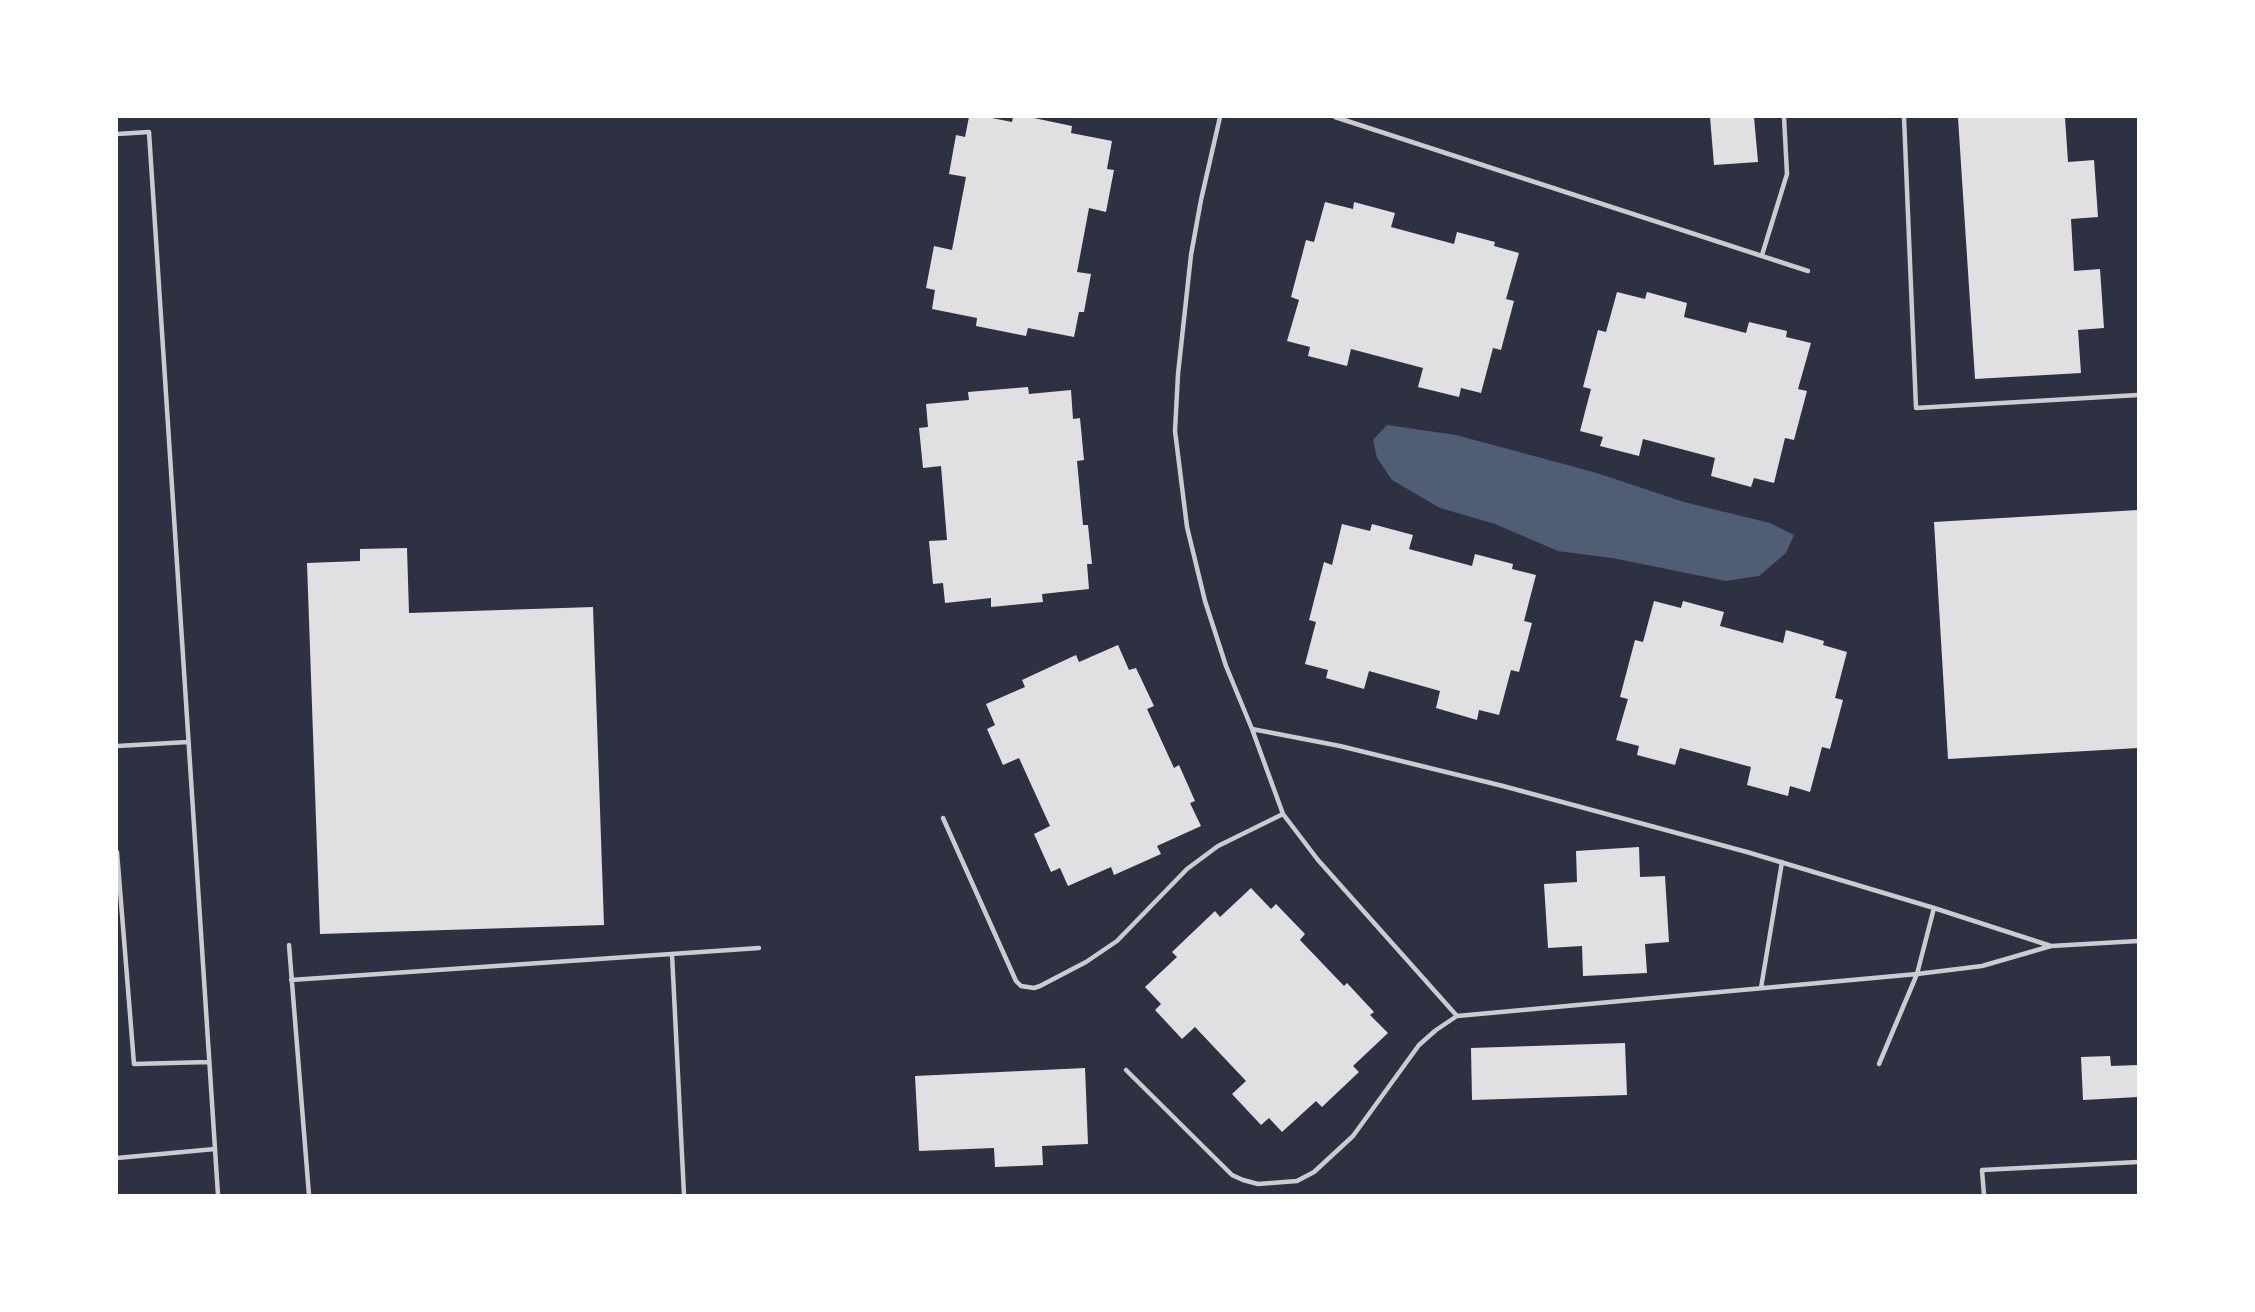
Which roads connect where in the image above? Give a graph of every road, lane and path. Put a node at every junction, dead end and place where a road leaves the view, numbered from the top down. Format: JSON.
{"nodes":[{"id":1,"x":1220,"y":117,"type":"edge"},
{"id":2,"x":1335,"y":117,"type":"edge"},
{"id":3,"x":1784,"y":117,"type":"edge"},
{"id":4,"x":1904,"y":117,"type":"edge"},
{"id":5,"x":117,"y":134,"type":"edge"},
{"id":6,"x":1762,"y":255,"type":"junction"},
{"id":7,"x":1808,"y":271,"type":"dead end"},
{"id":8,"x":2138,"y":395,"type":"edge"},
{"id":9,"x":1252,"y":729,"type":"junction"},
{"id":10,"x":188,"y":742,"type":"junction"},
{"id":11,"x":117,"y":746,"type":"edge"},
{"id":12,"x":1283,"y":814,"type":"junction"},
{"id":13,"x":944,"y":818,"type":"dead end"},
{"id":14,"x":117,"y":852,"type":"edge"},
{"id":15,"x":1782,"y":862,"type":"junction"},
{"id":16,"x":1934,"y":908,"type":"junction"},
{"id":17,"x":2138,"y":941,"type":"edge"},
{"id":18,"x":289,"y":945,"type":"dead end"},
{"id":19,"x":2051,"y":946,"type":"junction"},
{"id":20,"x":759,"y":948,"type":"dead end"},
{"id":21,"x":672,"y":954,"type":"junction"},
{"id":22,"x":1917,"y":974,"type":"junction"},
{"id":23,"x":291,"y":980,"type":"junction"},
{"id":24,"x":1761,"y":988,"type":"junction"},
{"id":25,"x":1457,"y":1016,"type":"junction"},
{"id":26,"x":209,"y":1062,"type":"junction"},
{"id":27,"x":1879,"y":1064,"type":"dead end"},
{"id":28,"x":1126,"y":1070,"type":"dead end"},
{"id":29,"x":215,"y":1149,"type":"junction"},
{"id":30,"x":117,"y":1158,"type":"edge"},
{"id":31,"x":2138,"y":1162,"type":"edge"},
{"id":32,"x":218,"y":1195,"type":"edge"},
{"id":33,"x":309,"y":1195,"type":"edge"},
{"id":34,"x":684,"y":1195,"type":"edge"},
{"id":35,"x":1984,"y":1195,"type":"edge"}],
"edges":[{"from":1,"to":9,"type":"lane"},
{"from":2,"to":6,"type":"lane"},
{"from":3,"to":6,"type":"lane"},
{"from":4,"to":8,"type":"lane"},
{"from":5,"to":10,"type":"lane"},
{"from":6,"to":7,"type":"lane"},
{"from":9,"to":12,"type":"lane"},
{"from":9,"to":15,"type":"lane"},
{"from":10,"to":11,"type":"lane"},
{"from":10,"to":26,"type":"lane"},
{"from":12,"to":13,"type":"lane"},
{"from":12,"to":25,"type":"lane"},
{"from":14,"to":26,"type":"lane"},
{"from":15,"to":16,"type":"lane"},
{"from":15,"to":24,"type":"lane"},
{"from":16,"to":19,"type":"lane"},
{"from":16,"to":22,"type":"lane"},
{"from":17,"to":19,"type":"lane"},
{"from":18,"to":23,"type":"lane"},
{"from":19,"to":22,"type":"lane"},
{"from":20,"to":21,"type":"lane"},
{"from":21,"to":23,"type":"lane"},
{"from":21,"to":34,"type":"lane"},
{"from":22,"to":24,"type":"lane"},
{"from":22,"to":27,"type":"lane"},
{"from":23,"to":33,"type":"lane"},
{"from":24,"to":25,"type":"lane"},
{"from":25,"to":28,"type":"lane"},
{"from":26,"to":29,"type":"lane"},
{"from":29,"to":30,"type":"lane"},
{"from":29,"to":32,"type":"lane"},
{"from":31,"to":35,"type":"lane"}]}
